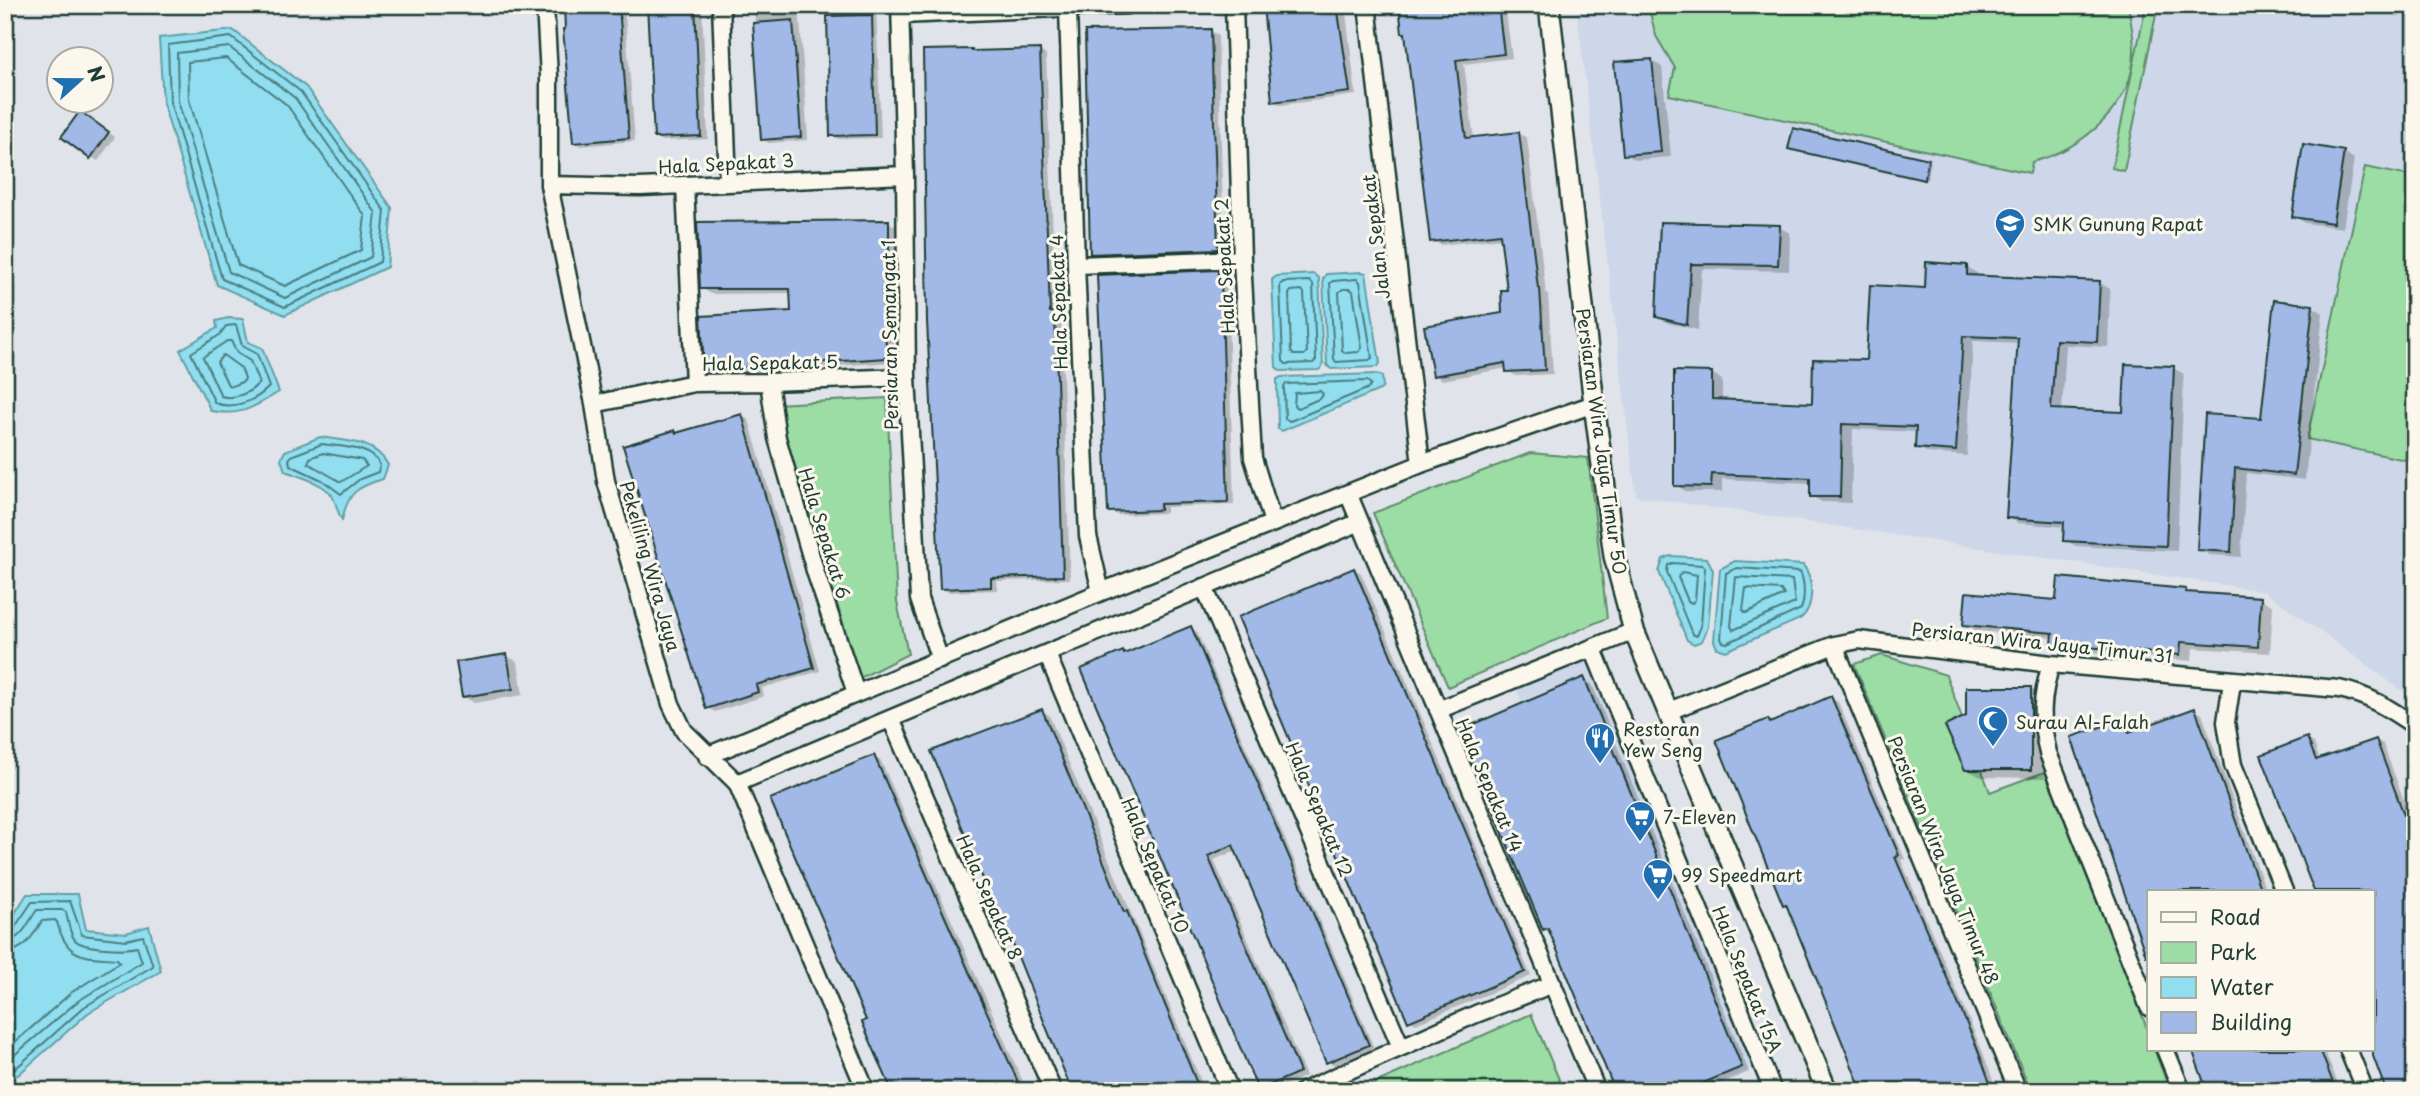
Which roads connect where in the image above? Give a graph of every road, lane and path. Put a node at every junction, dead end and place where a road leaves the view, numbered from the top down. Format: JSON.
{"nodes":[{"id":1,"x":545,"y":5,"type":"edge"},
{"id":2,"x":721,"y":5,"type":"edge"},
{"id":3,"x":1128,"y":5,"type":"edge"},
{"id":4,"x":1234,"y":5,"type":"edge"},
{"id":5,"x":1367,"y":5,"type":"edge"},
{"id":6,"x":1549,"y":5,"type":"edge"},
{"id":7,"x":1068,"y":8,"type":"junction"},
{"id":8,"x":901,"y":10,"type":"edge"},
{"id":9,"x":905,"y":175,"type":"junction"},
{"id":10,"x":728,"y":183,"type":"junction"},
{"id":11,"x":549,"y":185,"type":"junction"},
{"id":12,"x":685,"y":185,"type":"junction"},
{"id":13,"x":1242,"y":259,"type":"junction"},
{"id":14,"x":1076,"y":265,"type":"junction"},
{"id":15,"x":906,"y":377,"type":"junction"},
{"id":16,"x":769,"y":382,"type":"junction"},
{"id":17,"x":694,"y":383,"type":"junction"},
{"id":18,"x":594,"y":404,"type":"junction"},
{"id":19,"x":1594,"y":404,"type":"junction"},
{"id":20,"x":1421,"y":464,"type":"junction"},
{"id":21,"x":1348,"y":493,"type":"junction"},
{"id":22,"x":1360,"y":522,"type":"junction"},
{"id":23,"x":1273,"y":523,"type":"junction"},
{"id":24,"x":1204,"y":587,"type":"junction"},
{"id":25,"x":1101,"y":592,"type":"junction"},
{"id":26,"x":1634,"y":631,"type":"junction"},
{"id":27,"x":1834,"y":645,"type":"junction"},
{"id":28,"x":1593,"y":649,"type":"junction"},
{"id":29,"x":1047,"y":654,"type":"junction"},
{"id":30,"x":940,"y":660,"type":"junction"},
{"id":31,"x":2051,"y":664,"type":"junction"},
{"id":32,"x":2232,"y":682,"type":"junction"},
{"id":33,"x":856,"y":693,"type":"junction"},
{"id":34,"x":1438,"y":710,"type":"junction"},
{"id":35,"x":1669,"y":711,"type":"junction"},
{"id":36,"x":891,"y":719,"type":"junction"},
{"id":37,"x":2415,"y":726,"type":"edge"},
{"id":38,"x":707,"y":756,"type":"junction"},
{"id":39,"x":737,"y":783,"type":"junction"},
{"id":40,"x":2284,"y":890,"type":"edge"},
{"id":41,"x":1553,"y":984,"type":"junction"},
{"id":42,"x":2147,"y":1002,"type":"edge"},
{"id":43,"x":1401,"y":1047,"type":"junction"},
{"id":44,"x":2165,"y":1050,"type":"edge"},
{"id":45,"x":2348,"y":1050,"type":"edge"},
{"id":46,"x":866,"y":1091,"type":"edge"},
{"id":47,"x":1053,"y":1091,"type":"edge"},
{"id":48,"x":1230,"y":1091,"type":"edge"},
{"id":49,"x":1303,"y":1091,"type":"edge"},
{"id":50,"x":1597,"y":1091,"type":"edge"},
{"id":51,"x":1773,"y":1091,"type":"edge"},
{"id":52,"x":1827,"y":1091,"type":"edge"},
{"id":53,"x":2018,"y":1091,"type":"edge"},
{"id":54,"x":2182,"y":1091,"type":"edge"},
{"id":55,"x":2365,"y":1091,"type":"edge"}],
"edges":[{"from":1,"to":11,"type":"street","name":"Pekeliling Wira Jaya"},
{"from":2,"to":10,"type":"street"},
{"from":3,"to":7,"type":"street"},
{"from":4,"to":13,"type":"street","name":"Hala Sepakat 2"},
{"from":5,"to":20,"type":"street","name":"Jalan Sepakat"},
{"from":6,"to":19,"type":"street","name":"Persiaran Wira Jaya Timur 50"},
{"from":7,"to":8,"type":"street"},
{"from":7,"to":14,"type":"street","name":"Hala Sepakat 4"},
{"from":8,"to":9,"type":"street","name":"Persiaran Semangat 1"},
{"from":9,"to":10,"type":"street","name":"Hala Sepakat 3"},
{"from":9,"to":15,"type":"street","name":"Persiaran Semangat 1"},
{"from":10,"to":12,"type":"street","name":"Hala Sepakat 3"},
{"from":11,"to":12,"type":"street","name":"Hala Sepakat 3"},
{"from":11,"to":18,"type":"street","name":"Pekeliling Wira Jaya"},
{"from":12,"to":17,"type":"street"},
{"from":13,"to":14,"type":"street"},
{"from":13,"to":23,"type":"street","name":"Hala Sepakat 2"},
{"from":14,"to":25,"type":"street","name":"Hala Sepakat 4"},
{"from":15,"to":16,"type":"street","name":"Hala Sepakat 5"},
{"from":15,"to":30,"type":"street","name":"Persiaran Semangat 1"},
{"from":16,"to":17,"type":"street","name":"Hala Sepakat 5"},
{"from":16,"to":33,"type":"street","name":"Hala Sepakat 6"},
{"from":17,"to":18,"type":"street","name":"Hala Sepakat 5"},
{"from":18,"to":38,"type":"street","name":"Pekeliling Wira Jaya"},
{"from":19,"to":20,"type":"street"},
{"from":19,"to":26,"type":"street","name":"Persiaran Wira Jaya Timur 50"},
{"from":20,"to":21,"type":"street"},
{"from":21,"to":22,"type":"street","name":"Hala Sepakat 14"},
{"from":21,"to":23,"type":"street"},
{"from":22,"to":24,"type":"street"},
{"from":22,"to":34,"type":"street","name":"Hala Sepakat 14"},
{"from":23,"to":25,"type":"street"},
{"from":24,"to":29,"type":"street"},
{"from":24,"to":43,"type":"street","name":"Hala Sepakat 12"},
{"from":25,"to":30,"type":"street"},
{"from":26,"to":28,"type":"street"},
{"from":26,"to":35,"type":"street","name":"Persiaran Wira Jaya Timur 50"},
{"from":27,"to":31,"type":"street","name":"Persiaran Wira Jaya Timur 31"},
{"from":27,"to":35,"type":"street","name":"Persiaran Wira Jaya Timur 31"},
{"from":27,"to":53,"type":"street","name":"Persiaran Wira Jaya Timur 48"},
{"from":28,"to":34,"type":"street"},
{"from":28,"to":51,"type":"street","name":"Hala Sepakat 15A"},
{"from":29,"to":36,"type":"street"},
{"from":29,"to":48,"type":"street","name":"Hala Sepakat 10"},
{"from":30,"to":33,"type":"street"},
{"from":31,"to":32,"type":"street","name":"Persiaran Wira Jaya Timur 31"},
{"from":31,"to":42,"type":"street"},
{"from":32,"to":37,"type":"street","name":"Persiaran Wira Jaya Timur 31"},
{"from":32,"to":40,"type":"street"},
{"from":33,"to":38,"type":"street"},
{"from":34,"to":41,"type":"street","name":"Hala Sepakat 14"},
{"from":35,"to":52,"type":"street","name":"Persiaran Wira Jaya Timur 50"},
{"from":36,"to":39,"type":"street"},
{"from":36,"to":47,"type":"street","name":"Hala Sepakat 8"},
{"from":38,"to":39,"type":"street","name":"Pekeliling Wira Jaya"},
{"from":39,"to":46,"type":"street","name":"Pekeliling Wira Jaya"},
{"from":41,"to":43,"type":"street"},
{"from":41,"to":50,"type":"street","name":"Hala Sepakat 14"},
{"from":43,"to":49,"type":"street"},
{"from":44,"to":54,"type":"street"},
{"from":45,"to":55,"type":"street"}]}
